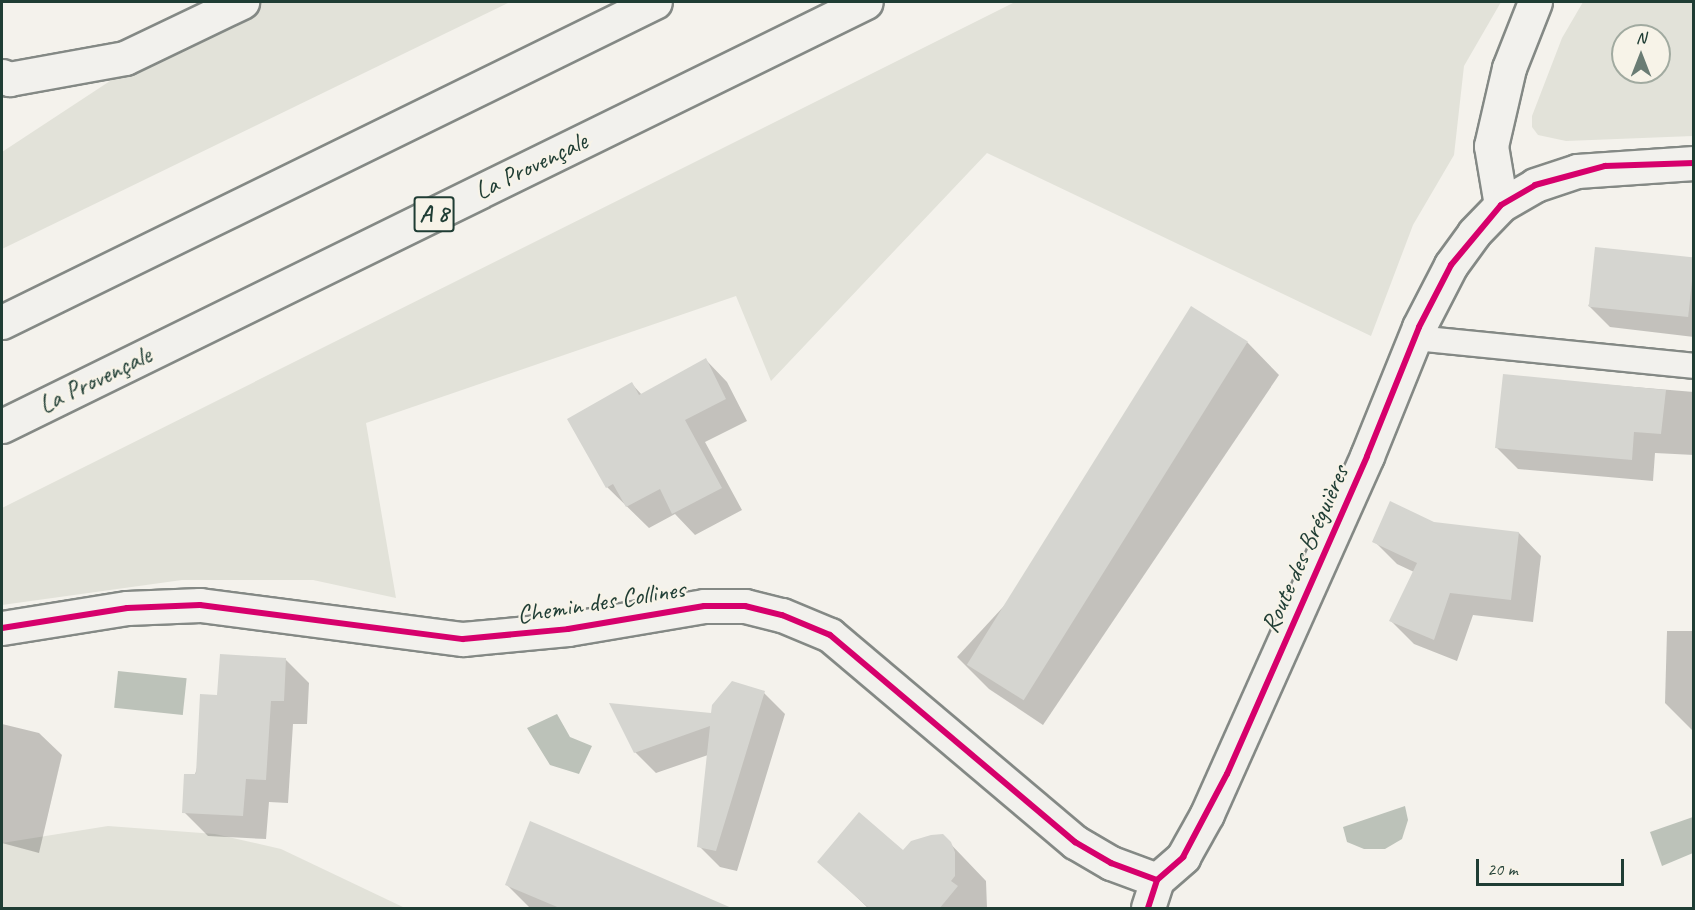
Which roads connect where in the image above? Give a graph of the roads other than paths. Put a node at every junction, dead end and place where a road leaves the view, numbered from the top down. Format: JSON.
{"nodes":[{"id":1,"x":242,"y":2,"type":"edge"},
{"id":2,"x":655,"y":2,"type":"edge"},
{"id":3,"x":866,"y":2,"type":"edge"},
{"id":4,"x":1535,"y":2,"type":"edge"},
{"id":5,"x":2,"y":76,"type":"edge"},
{"id":6,"x":1694,"y":163,"type":"edge"},
{"id":7,"x":1501,"y":205,"type":"junction"},
{"id":8,"x":2,"y":322,"type":"edge"},
{"id":9,"x":1415,"y":338,"type":"junction"},
{"id":10,"x":1694,"y":366,"type":"edge"},
{"id":11,"x":2,"y":426,"type":"edge"},
{"id":12,"x":2,"y":628,"type":"edge"},
{"id":13,"x":1152,"y":894,"type":"edge"}],
"edges":[{"from":1,"to":5,"type":"main road"},
{"from":2,"to":8,"type":"main road"},
{"from":3,"to":11,"type":"main road","name":"La Provençale","number":"A 8"},
{"from":4,"to":7,"type":"main road"},
{"from":6,"to":7,"type":"main road"},
{"from":7,"to":9,"type":"main road","name":"Route des Bréguières"},
{"from":9,"to":10,"type":"lane"},
{"from":9,"to":13,"type":"main road","name":"Route des Bréguières"},
{"from":12,"to":13,"type":"main road","name":"Chemin des Collines"}]}
